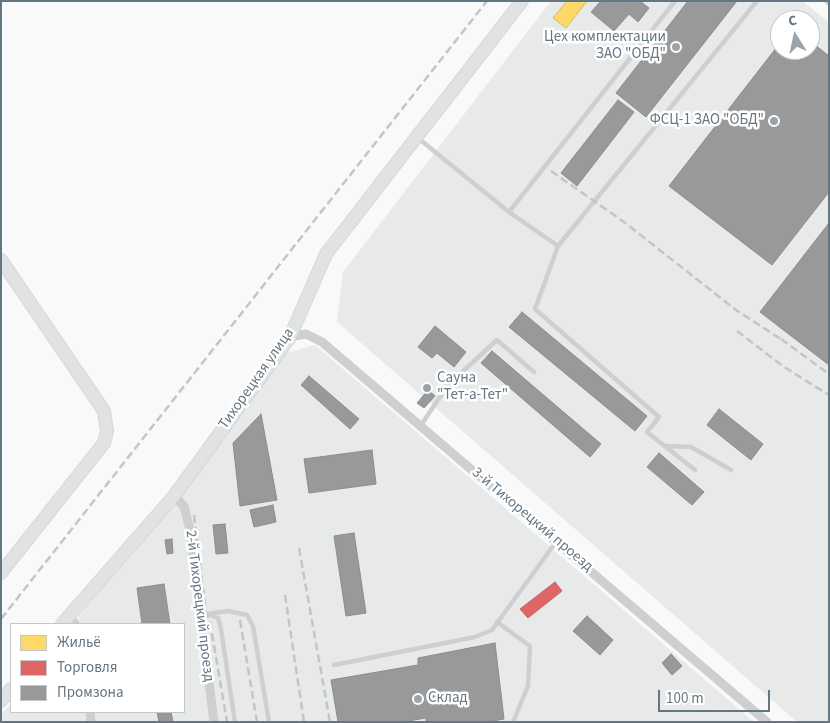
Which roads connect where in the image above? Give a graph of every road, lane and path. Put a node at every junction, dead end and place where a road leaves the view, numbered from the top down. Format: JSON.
{"nodes":[{"id":1,"x":522,"y":1,"type":"edge"},
{"id":2,"x":675,"y":1,"type":"edge"},
{"id":3,"x":757,"y":1,"type":"edge"},
{"id":4,"x":826,"y":1,"type":"edge"},
{"id":5,"x":829,"y":4,"type":"edge"},
{"id":6,"x":417,"y":137,"type":"junction"},
{"id":7,"x":509,"y":212,"type":"junction"},
{"id":8,"x":558,"y":246,"type":"junction"},
{"id":9,"x":1,"y":260,"type":"edge"},
{"id":10,"x":290,"y":336,"type":"junction"},
{"id":11,"x":534,"y":372,"type":"dead end"},
{"id":12,"x":421,"y":425,"type":"junction"},
{"id":13,"x":664,"y":446,"type":"junction"},
{"id":14,"x":695,"y":470,"type":"dead end"},
{"id":15,"x":731,"y":470,"type":"dead end"},
{"id":16,"x":174,"y":496,"type":"junction"},
{"id":17,"x":557,"y":540,"type":"junction"},
{"id":18,"x":1,"y":573,"type":"edge"},
{"id":19,"x":204,"y":612,"type":"junction"},
{"id":20,"x":69,"y":622,"type":"edge"},
{"id":21,"x":497,"y":622,"type":"junction"},
{"id":22,"x":334,"y":665,"type":"dead end"},
{"id":23,"x":10,"y":690,"type":"edge"},
{"id":24,"x":1,"y":701,"type":"edge"},
{"id":25,"x":214,"y":722,"type":"edge"},
{"id":26,"x":235,"y":722,"type":"edge"},
{"id":27,"x":269,"y":722,"type":"edge"},
{"id":28,"x":513,"y":722,"type":"edge"},
{"id":29,"x":767,"y":722,"type":"edge"}],
"edges":[{"from":1,"to":6,"type":"street","name":"Тихорецкая улица"},
{"from":2,"to":7,"type":"lane"},
{"from":3,"to":8,"type":"lane"},
{"from":4,"to":5,"type":"lane"},
{"from":6,"to":7,"type":"lane"},
{"from":6,"to":10,"type":"street","name":"Тихорецкая улица"},
{"from":7,"to":8,"type":"lane"},
{"from":8,"to":13,"type":"lane"},
{"from":9,"to":18,"type":"street"},
{"from":10,"to":12,"type":"street","name":"3-й Тихорецкий проезд"},
{"from":10,"to":16,"type":"street","name":"Тихорецкая улица"},
{"from":11,"to":12,"type":"lane"},
{"from":12,"to":17,"type":"street","name":"3-й Тихорецкий проезд"},
{"from":13,"to":14,"type":"lane"},
{"from":13,"to":15,"type":"lane"},
{"from":16,"to":19,"type":"street","name":"2-й Тихорецкий проезд"},
{"from":16,"to":20,"type":"street","name":"Тихорецкая улица"},
{"from":17,"to":21,"type":"lane"},
{"from":17,"to":29,"type":"street","name":"3-й Тихорецкий проезд"},
{"from":19,"to":25,"type":"street","name":"2-й Тихорецкий проезд"},
{"from":19,"to":26,"type":"lane"},
{"from":19,"to":27,"type":"lane"},
{"from":21,"to":22,"type":"lane"},
{"from":21,"to":28,"type":"lane"},
{"from":23,"to":24,"type":"street"}]}
